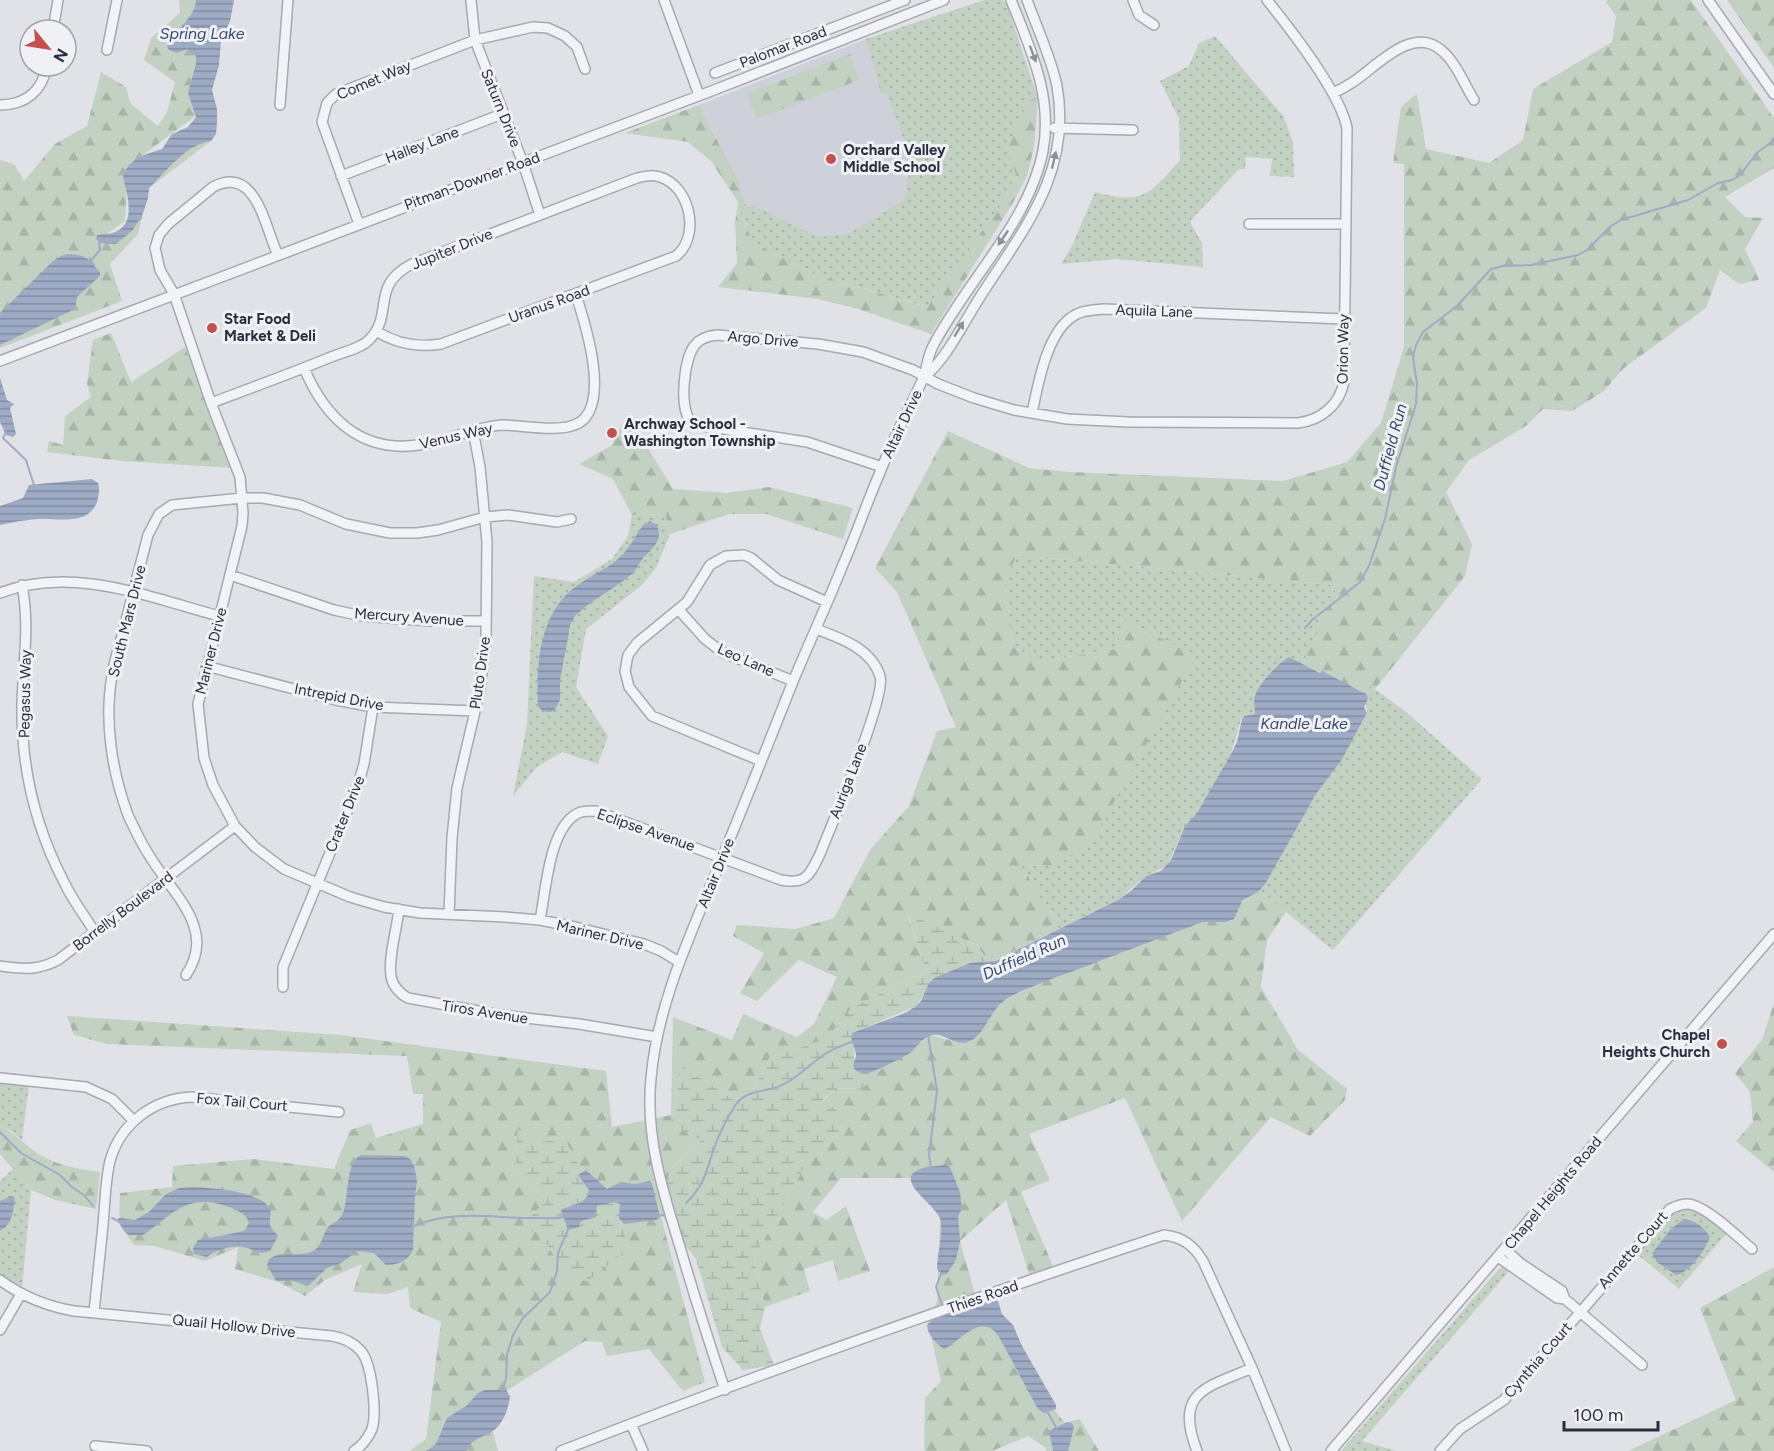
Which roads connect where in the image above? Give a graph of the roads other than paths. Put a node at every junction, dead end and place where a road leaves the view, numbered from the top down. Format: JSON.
{"nodes":[{"id":1,"x":58,"y":0,"type":"edge"},
{"id":2,"x":117,"y":0,"type":"edge"},
{"id":3,"x":288,"y":0,"type":"edge"},
{"id":4,"x":471,"y":0,"type":"edge"},
{"id":5,"x":906,"y":0,"type":"edge"},
{"id":6,"x":944,"y":0,"type":"edge"},
{"id":7,"x":1011,"y":0,"type":"edge"},
{"id":8,"x":1027,"y":0,"type":"edge"},
{"id":9,"x":1133,"y":0,"type":"edge"},
{"id":10,"x":1267,"y":0,"type":"edge"},
{"id":11,"x":1708,"y":0,"type":"edge"},
{"id":12,"x":668,"y":2,"type":"edge"},
{"id":13,"x":1033,"y":16,"type":"junction"},
{"id":14,"x":55,"y":18,"type":"edge"},
{"id":15,"x":851,"y":21,"type":"junction"},
{"id":16,"x":1020,"y":21,"type":"junction"},
{"id":17,"x":1155,"y":25,"type":"dead end"},
{"id":18,"x":856,"y":34,"type":"junction"},
{"id":19,"x":475,"y":40,"type":"junction"},
{"id":20,"x":108,"y":50,"type":"dead end"},
{"id":21,"x":585,"y":69,"type":"dead end"},
{"id":22,"x":715,"y":73,"type":"dead end"},
{"id":23,"x":43,"y":78,"type":"edge"},
{"id":24,"x":1333,"y":93,"type":"junction"},
{"id":25,"x":1774,"y":94,"type":"edge"},
{"id":26,"x":699,"y":95,"type":"junction"},
{"id":27,"x":1474,"y":100,"type":"dead end"},
{"id":28,"x":0,"y":105,"type":"edge"},
{"id":29,"x":280,"y":105,"type":"dead end"},
{"id":30,"x":502,"y":114,"type":"junction"},
{"id":31,"x":1046,"y":128,"type":"junction"},
{"id":32,"x":1059,"y":128,"type":"junction"},
{"id":33,"x":1133,"y":130,"type":"dead end"},
{"id":34,"x":523,"y":163,"type":"junction"},
{"id":35,"x":341,"y":176,"type":"junction"},
{"id":36,"x":688,"y":212,"type":"joint"},
{"id":37,"x":540,"y":215,"type":"junction"},
{"id":38,"x":359,"y":224,"type":"junction"},
{"id":39,"x":1249,"y":224,"type":"dead end"},
{"id":40,"x":1345,"y":224,"type":"junction"},
{"id":41,"x":278,"y":255,"type":"junction"},
{"id":42,"x":174,"y":294,"type":"junction"},
{"id":43,"x":576,"y":295,"type":"junction"},
{"id":44,"x":1344,"y":319,"type":"junction"},
{"id":45,"x":376,"y":331,"type":"junction"},
{"id":46,"x":0,"y":361,"type":"edge"},
{"id":47,"x":304,"y":368,"type":"junction"},
{"id":48,"x":925,"y":376,"type":"junction"},
{"id":49,"x":211,"y":403,"type":"junction"},
{"id":50,"x":1032,"y":413,"type":"junction"},
{"id":51,"x":473,"y":430,"type":"junction"},
{"id":52,"x":882,"y":467,"type":"junction"},
{"id":53,"x":242,"y":498,"type":"junction"},
{"id":54,"x":485,"y":517,"type":"junction"},
{"id":55,"x":571,"y":519,"type":"dead end"},
{"id":56,"x":230,"y":575,"type":"junction"},
{"id":57,"x":22,"y":585,"type":"junction"},
{"id":58,"x":0,"y":593,"type":"edge"},
{"id":59,"x":133,"y":593,"type":"junction"},
{"id":60,"x":827,"y":602,"type":"junction"},
{"id":61,"x":678,"y":609,"type":"junction"},
{"id":62,"x":219,"y":616,"type":"junction"},
{"id":63,"x":486,"y":621,"type":"junction"},
{"id":64,"x":816,"y":629,"type":"junction"},
{"id":65,"x":206,"y":666,"type":"junction"},
{"id":66,"x":793,"y":681,"type":"junction"},
{"id":67,"x":373,"y":707,"type":"junction"},
{"id":68,"x":475,"y":711,"type":"junction"},
{"id":69,"x":761,"y":761,"type":"junction"},
{"id":70,"x":235,"y":826,"type":"junction"},
{"id":71,"x":722,"y":857,"type":"junction"},
{"id":72,"x":165,"y":879,"type":"junction"},
{"id":73,"x":315,"y":884,"type":"junction"},
{"id":74,"x":399,"y":909,"type":"junction"},
{"id":75,"x":449,"y":914,"type":"junction"},
{"id":76,"x":540,"y":920,"type":"junction"},
{"id":77,"x":94,"y":931,"type":"junction"},
{"id":78,"x":1774,"y":934,"type":"edge"},
{"id":79,"x":679,"y":962,"type":"junction"},
{"id":80,"x":0,"y":966,"type":"edge"},
{"id":81,"x":186,"y":975,"type":"dead end"},
{"id":82,"x":283,"y":987,"type":"dead end"},
{"id":83,"x":657,"y":1037,"type":"junction"},
{"id":84,"x":0,"y":1078,"type":"edge"},
{"id":85,"x":339,"y":1112,"type":"dead end"},
{"id":86,"x":134,"y":1121,"type":"junction"},
{"id":87,"x":1752,"y":1249,"type":"dead end"},
{"id":88,"x":1501,"y":1253,"type":"junction"},
{"id":89,"x":0,"y":1280,"type":"edge"},
{"id":90,"x":21,"y":1294,"type":"junction"},
{"id":91,"x":94,"y":1312,"type":"junction"},
{"id":92,"x":1580,"y":1312,"type":"junction"},
{"id":93,"x":0,"y":1330,"type":"edge"},
{"id":94,"x":1642,"y":1365,"type":"dead end"},
{"id":95,"x":1252,"y":1368,"type":"junction"},
{"id":96,"x":725,"y":1390,"type":"junction"},
{"id":97,"x":631,"y":1424,"type":"junction"},
{"id":98,"x":95,"y":1446,"type":"dead end"},
{"id":99,"x":147,"y":1451,"type":"edge"},
{"id":100,"x":354,"y":1451,"type":"edge"},
{"id":101,"x":561,"y":1451,"type":"edge"},
{"id":102,"x":643,"y":1451,"type":"edge"},
{"id":103,"x":1197,"y":1451,"type":"edge"},
{"id":104,"x":1286,"y":1451,"type":"edge"},
{"id":105,"x":1330,"y":1451,"type":"edge"},
{"id":106,"x":1440,"y":1451,"type":"edge"}],
"edges":[{"from":1,"to":14,"type":"street"},
{"from":2,"to":20,"type":"street"},
{"from":3,"to":29,"type":"street"},
{"from":4,"to":19,"type":"street","name":"Saturn Drive"},
{"from":5,"to":15,"type":"street","name":"Palomar Road"},
{"from":6,"to":18,"type":"street","name":"Pitman-Downer Road"},
{"from":7,"to":16,"type":"street","name":"Altair Drive"},
{"from":8,"to":13,"type":"street","name":"Altair Drive"},
{"from":9,"to":17,"type":"street"},
{"from":10,"to":24,"type":"street","name":"Orion Way"},
{"from":11,"to":25,"type":"street"},
{"from":12,"to":26,"type":"street"},
{"from":13,"to":16,"type":"street"},
{"from":13,"to":32,"type":"street","name":"Altair Drive"},
{"from":15,"to":18,"type":"street"},
{"from":15,"to":22,"type":"street","name":"Palomar Road"},
{"from":16,"to":31,"type":"street","name":"Altair Drive","one_way":true},
{"from":18,"to":26,"type":"street","name":"Pitman-Downer Road"},
{"from":19,"to":21,"type":"street","name":"Comet Way"},
{"from":19,"to":30,"type":"street","name":"Saturn Drive"},
{"from":19,"to":35,"type":"street","name":"Comet Way"},
{"from":23,"to":28,"type":"street"},
{"from":24,"to":27,"type":"street"},
{"from":24,"to":40,"type":"street","name":"Orion Way"},
{"from":26,"to":34,"type":"street","name":"Pitman-Downer Road"},
{"from":30,"to":34,"type":"street","name":"Saturn Drive"},
{"from":30,"to":35,"type":"street","name":"Halley Lane"},
{"from":31,"to":32,"type":"street"},
{"from":31,"to":48,"type":"street","name":"Altair Drive","one_way":true},
{"from":32,"to":33,"type":"street"},
{"from":48,"to":32,"type":"street","name":"Altair Drive","one_way":true},
{"from":34,"to":37,"type":"street","name":"Saturn Drive"},
{"from":34,"to":38,"type":"street","name":"Pitman-Downer Road"},
{"from":35,"to":38,"type":"street","name":"Comet Way"},
{"from":36,"to":37,"type":"street","name":"Jupiter Drive"},
{"from":36,"to":43,"type":"street","name":"Uranus Road"},
{"from":37,"to":45,"type":"street","name":"Jupiter Drive"},
{"from":38,"to":41,"type":"street","name":"Pitman-Downer Road"},
{"from":39,"to":40,"type":"street"},
{"from":40,"to":44,"type":"street","name":"Orion Way"},
{"from":41,"to":42,"type":"street","name":"Pitman-Downer Road"},
{"from":41,"to":42,"type":"street","name":"Mariner Drive"},
{"from":42,"to":46,"type":"street","name":"Pitman-Downer Road"},
{"from":42,"to":49,"type":"street","name":"Mariner Drive"},
{"from":43,"to":45,"type":"street","name":"Uranus Road"},
{"from":43,"to":51,"type":"street","name":"Venus Way"},
{"from":44,"to":50,"type":"street","name":"Aquila Lane"},
{"from":44,"to":50,"type":"street","name":"Orion Way"},
{"from":45,"to":47,"type":"street"},
{"from":47,"to":49,"type":"street"},
{"from":47,"to":51,"type":"street","name":"Venus Way"},
{"from":48,"to":50,"type":"street","name":"Orion Way"},
{"from":48,"to":52,"type":"street","name":"Altair Drive"},
{"from":48,"to":52,"type":"street","name":"Argo Drive"},
{"from":49,"to":53,"type":"street","name":"Mariner Drive"},
{"from":51,"to":54,"type":"street","name":"Pluto Drive"},
{"from":52,"to":60,"type":"street","name":"Altair Drive"},
{"from":53,"to":54,"type":"street","name":"South Mars Drive"},
{"from":53,"to":56,"type":"street","name":"Mariner Drive"},
{"from":53,"to":59,"type":"street","name":"South Mars Drive"},
{"from":54,"to":55,"type":"street","name":"South Mars Drive"},
{"from":54,"to":63,"type":"street","name":"Pluto Drive"},
{"from":56,"to":62,"type":"street","name":"Mariner Drive"},
{"from":56,"to":63,"type":"street","name":"Mercury Avenue"},
{"from":57,"to":58,"type":"street"},
{"from":57,"to":59,"type":"street"},
{"from":57,"to":77,"type":"street","name":"Pegasus Way"},
{"from":59,"to":62,"type":"street"},
{"from":59,"to":72,"type":"street","name":"South Mars Drive"},
{"from":60,"to":61,"type":"street"},
{"from":60,"to":64,"type":"street","name":"Altair Drive"},
{"from":61,"to":66,"type":"street","name":"Leo Lane"},
{"from":61,"to":69,"type":"street"},
{"from":62,"to":65,"type":"street","name":"Mariner Drive"},
{"from":63,"to":68,"type":"street","name":"Pluto Drive"},
{"from":64,"to":66,"type":"street","name":"Altair Drive"},
{"from":64,"to":71,"type":"street","name":"Auriga Lane"},
{"from":65,"to":67,"type":"street","name":"Intrepid Drive"},
{"from":65,"to":70,"type":"street","name":"Mariner Drive"},
{"from":66,"to":69,"type":"street","name":"Altair Drive"},
{"from":67,"to":68,"type":"street","name":"Intrepid Drive"},
{"from":67,"to":73,"type":"street","name":"Crater Drive"},
{"from":68,"to":75,"type":"street","name":"Pluto Drive"},
{"from":69,"to":71,"type":"street","name":"Altair Drive"},
{"from":70,"to":72,"type":"street","name":"Borrelly Boulevard"},
{"from":70,"to":73,"type":"street","name":"Mariner Drive"},
{"from":71,"to":76,"type":"street","name":"Eclipse Avenue"},
{"from":71,"to":79,"type":"street","name":"Altair Drive"},
{"from":72,"to":77,"type":"street","name":"Borrelly Boulevard"},
{"from":72,"to":81,"type":"street","name":"South Mars Drive"},
{"from":73,"to":74,"type":"street","name":"Mariner Drive"},
{"from":73,"to":82,"type":"street","name":"Crater Drive"},
{"from":74,"to":75,"type":"street","name":"Mariner Drive"},
{"from":74,"to":83,"type":"street","name":"Tiros Avenue"},
{"from":75,"to":76,"type":"street","name":"Mariner Drive"},
{"from":76,"to":79,"type":"street","name":"Mariner Drive"},
{"from":77,"to":80,"type":"street","name":"Borrelly Boulevard"},
{"from":78,"to":88,"type":"street","name":"Chapel Heights Road"},
{"from":79,"to":83,"type":"street","name":"Altair Drive"},
{"from":83,"to":96,"type":"street","name":"Altair Drive"},
{"from":84,"to":86,"type":"street"},
{"from":85,"to":86,"type":"street","name":"Fox Tail Court"},
{"from":86,"to":91,"type":"street","name":"Fox Tail Court"},
{"from":87,"to":92,"type":"street","name":"Annette Court"},
{"from":88,"to":92,"type":"street"},
{"from":88,"to":105,"type":"street","name":"Chapel Heights Road"},
{"from":89,"to":90,"type":"street","name":"Quail Hollow Drive"},
{"from":90,"to":91,"type":"street","name":"Quail Hollow Drive"},
{"from":90,"to":93,"type":"street"},
{"from":91,"to":100,"type":"street","name":"Quail Hollow Drive"},
{"from":92,"to":94,"type":"street"},
{"from":92,"to":106,"type":"street","name":"Cynthia Court"},
{"from":95,"to":96,"type":"street","name":"Thies Road"},
{"from":95,"to":103,"type":"street"},
{"from":95,"to":104,"type":"street","name":"Thies Road"},
{"from":96,"to":97,"type":"street","name":"Thies Road"},
{"from":97,"to":101,"type":"street","name":"Thies Road"},
{"from":97,"to":102,"type":"street"},
{"from":98,"to":99,"type":"street"}]}
